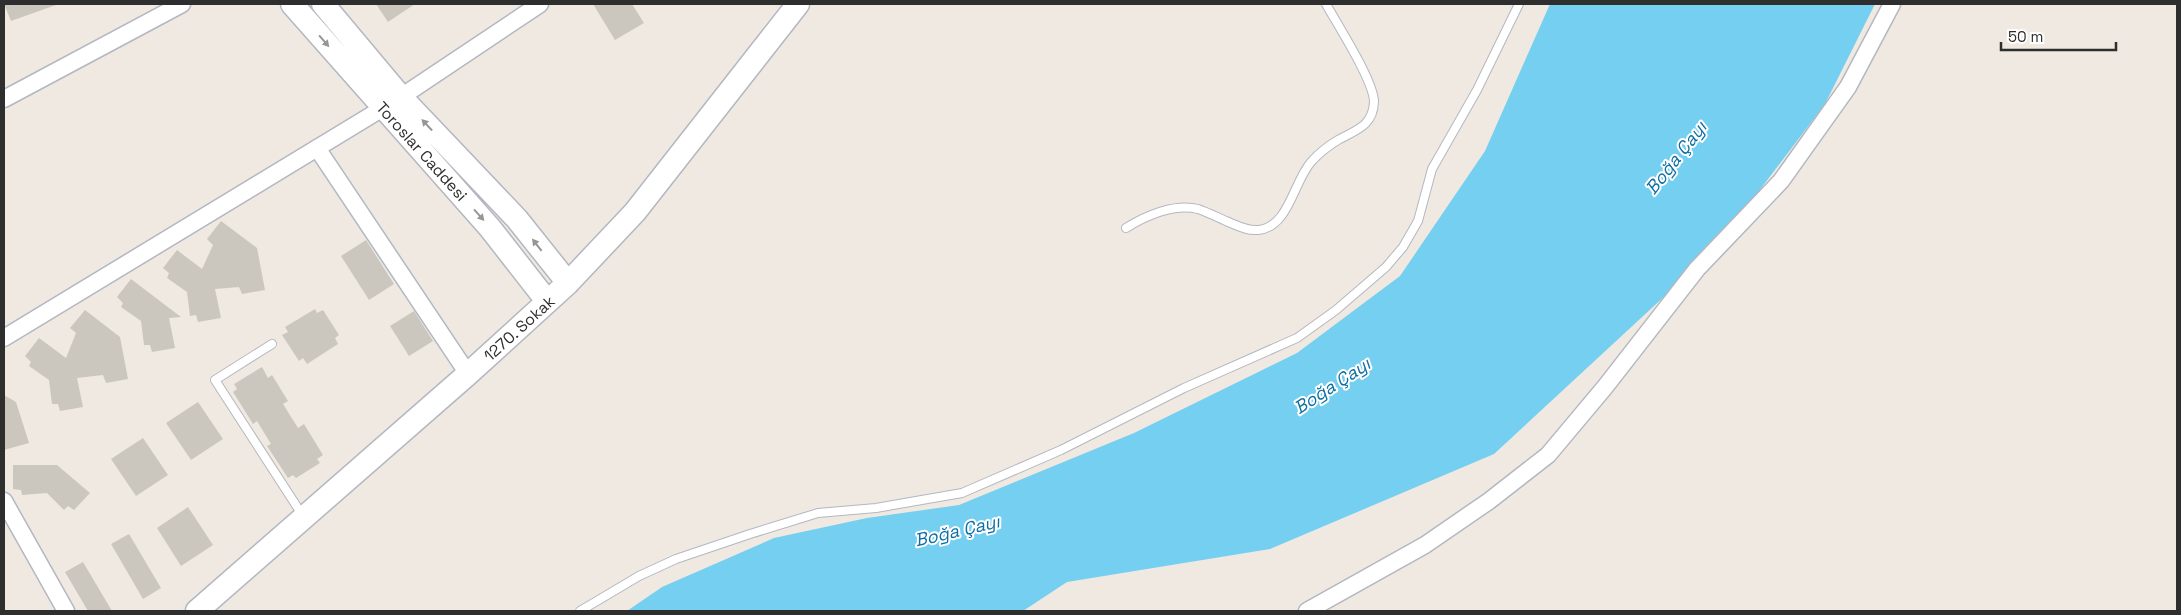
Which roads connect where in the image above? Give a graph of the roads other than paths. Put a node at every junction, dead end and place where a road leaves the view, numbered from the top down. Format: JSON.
{"nodes":[{"id":1,"x":182,"y":4,"type":"edge"},
{"id":2,"x":292,"y":4,"type":"edge"},
{"id":3,"x":323,"y":4,"type":"edge"},
{"id":4,"x":540,"y":4,"type":"edge"},
{"id":5,"x":798,"y":4,"type":"edge"},
{"id":6,"x":1326,"y":4,"type":"edge"},
{"id":7,"x":1519,"y":4,"type":"edge"},
{"id":8,"x":1892,"y":4,"type":"edge"},
{"id":9,"x":4,"y":99,"type":"edge"},
{"id":10,"x":392,"y":103,"type":"junction"},
{"id":11,"x":317,"y":148,"type":"junction"},
{"id":12,"x":1126,"y":228,"type":"dead end"},
{"id":13,"x":568,"y":283,"type":"junction"},
{"id":14,"x":547,"y":302,"type":"junction"},
{"id":15,"x":4,"y":338,"type":"edge"},
{"id":16,"x":272,"y":344,"type":"dead end"},
{"id":17,"x":468,"y":374,"type":"junction"},
{"id":18,"x":4,"y":501,"type":"edge"},
{"id":19,"x":304,"y":518,"type":"junction"},
{"id":20,"x":66,"y":611,"type":"edge"},
{"id":21,"x":197,"y":611,"type":"edge"},
{"id":22,"x":580,"y":611,"type":"edge"},
{"id":23,"x":1307,"y":611,"type":"edge"}],
"edges":[{"from":1,"to":9,"type":"street"},
{"from":2,"to":10,"type":"street","name":"Toroslar Caddesi","one_way":true},
{"from":3,"to":10,"type":"street","name":"Toroslar Caddesi"},
{"from":4,"to":10,"type":"street"},
{"from":5,"to":13,"type":"street","name":"1270. Sokak"},
{"from":6,"to":12,"type":"lane"},
{"from":7,"to":22,"type":"lane"},
{"from":8,"to":23,"type":"street"},
{"from":10,"to":11,"type":"street"},
{"from":13,"to":10,"type":"street","name":"Toroslar Caddesi","one_way":true},
{"from":10,"to":14,"type":"street","name":"Toroslar Caddesi","one_way":true},
{"from":11,"to":15,"type":"street"},
{"from":11,"to":17,"type":"street"},
{"from":13,"to":14,"type":"street","name":"1270. Sokak"},
{"from":14,"to":17,"type":"street","name":"1270. Sokak"},
{"from":16,"to":19,"type":"lane"},
{"from":17,"to":19,"type":"street","name":"1270. Sokak"},
{"from":18,"to":20,"type":"street"},
{"from":19,"to":21,"type":"street","name":"1270. Sokak"}]}
